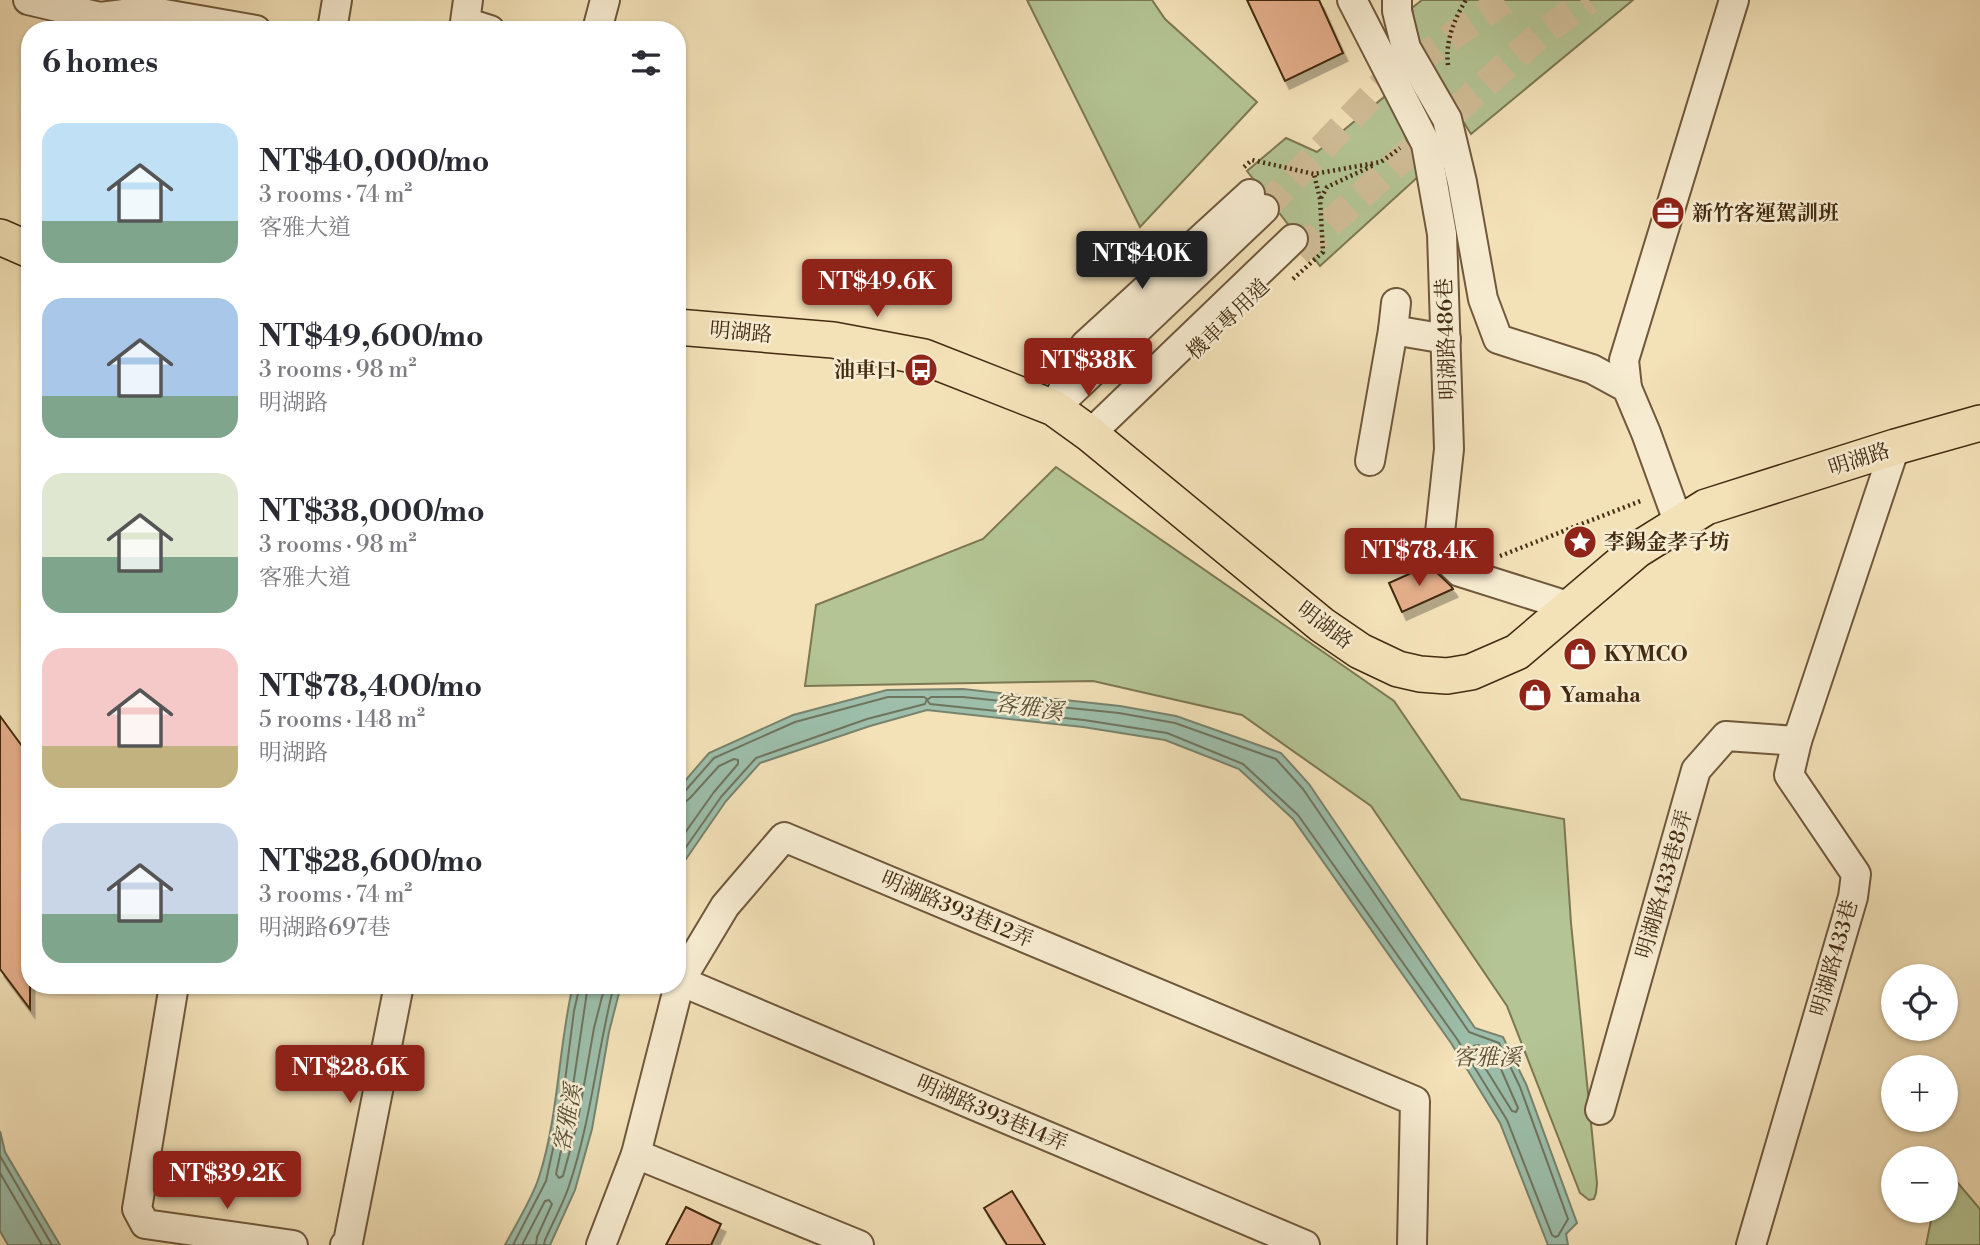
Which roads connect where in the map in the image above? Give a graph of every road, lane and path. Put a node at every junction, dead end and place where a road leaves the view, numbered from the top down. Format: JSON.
{"nodes":[{"id":1,"x":28,"y":0,"type":"edge"},
{"id":2,"x":337,"y":0,"type":"edge"},
{"id":3,"x":468,"y":0,"type":"edge"},
{"id":4,"x":605,"y":0,"type":"edge"},
{"id":5,"x":1352,"y":0,"type":"edge"},
{"id":6,"x":1397,"y":0,"type":"edge"},
{"id":7,"x":1734,"y":0,"type":"edge"},
{"id":8,"x":101,"y":16,"type":"edge"},
{"id":9,"x":204,"y":21,"type":"edge"},
{"id":10,"x":334,"y":21,"type":"edge"},
{"id":11,"x":465,"y":21,"type":"edge"},
{"id":12,"x":599,"y":21,"type":"edge"},
{"id":13,"x":1381,"y":162,"type":"dead end"},
{"id":14,"x":1314,"y":174,"type":"dead end"},
{"id":15,"x":1320,"y":199,"type":"junction"},
{"id":16,"x":1257,"y":201,"type":"tunnel mouth"},
{"id":17,"x":0,"y":237,"type":"edge"},
{"id":18,"x":21,"y":246,"type":"edge"},
{"id":19,"x":1305,"y":248,"type":"joint"},
{"id":20,"x":686,"y":328,"type":"edge"},
{"id":21,"x":1446,"y":339,"type":"junction"},
{"id":22,"x":1627,"y":388,"type":"junction"},
{"id":23,"x":1054,"y":408,"type":"junction"},
{"id":24,"x":1980,"y":423,"type":"edge"},
{"id":25,"x":1090,"y":434,"type":"junction"},
{"id":26,"x":1895,"y":447,"type":"junction"},
{"id":27,"x":1370,"y":461,"type":"dead end"},
{"id":28,"x":1643,"y":500,"type":"dead end"},
{"id":29,"x":1679,"y":524,"type":"junction"},
{"id":30,"x":1460,"y":572,"type":"junction"},
{"id":31,"x":1571,"y":607,"type":"junction"},
{"id":32,"x":1797,"y":741,"type":"junction"},
{"id":33,"x":686,"y":971,"type":"edge"},
{"id":34,"x":686,"y":984,"type":"edge"},
{"id":35,"x":173,"y":994,"type":"edge"},
{"id":36,"x":397,"y":994,"type":"edge"},
{"id":37,"x":677,"y":994,"type":"edge"},
{"id":38,"x":1600,"y":1110,"type":"dead end"},
{"id":39,"x":636,"y":1154,"type":"junction"},
{"id":40,"x":293,"y":1245,"type":"edge"},
{"id":41,"x":345,"y":1245,"type":"edge"},
{"id":42,"x":601,"y":1245,"type":"edge"},
{"id":43,"x":859,"y":1245,"type":"edge"},
{"id":44,"x":1305,"y":1245,"type":"edge"},
{"id":45,"x":1412,"y":1245,"type":"edge"},
{"id":46,"x":1751,"y":1245,"type":"edge"}],
"edges":[{"from":1,"to":8,"type":"street"},
{"from":2,"to":10,"type":"street"},
{"from":3,"to":11,"type":"street"},
{"from":4,"to":12,"type":"street"},
{"from":5,"to":21,"type":"street","name":"明湖路486巷"},
{"from":6,"to":22,"type":"street"},
{"from":7,"to":22,"type":"street"},
{"from":8,"to":9,"type":"street"},
{"from":13,"to":15,"type":"path"},
{"from":14,"to":15,"type":"path"},
{"from":15,"to":19,"type":"path"},
{"from":16,"to":23,"type":"street"},
{"from":17,"to":18,"type":"main road"},
{"from":19,"to":25,"type":"street"},
{"from":20,"to":23,"type":"main road","name":"明湖路"},
{"from":21,"to":27,"type":"street"},
{"from":21,"to":30,"type":"street","name":"明湖路486巷"},
{"from":22,"to":29,"type":"street"},
{"from":23,"to":25,"type":"main road","name":"明湖路"},
{"from":24,"to":26,"type":"main road","name":"明湖路"},
{"from":25,"to":31,"type":"main road","name":"明湖路"},
{"from":26,"to":29,"type":"main road","name":"明湖路"},
{"from":26,"to":32,"type":"street","name":"明湖路433巷"},
{"from":28,"to":30,"type":"path"},
{"from":29,"to":31,"type":"main road","name":"明湖路"},
{"from":30,"to":31,"type":"street"},
{"from":32,"to":38,"type":"street","name":"明湖路433巷8弄"},
{"from":32,"to":46,"type":"street","name":"明湖路433巷"},
{"from":33,"to":45,"type":"street","name":"明湖路393巷12弄"},
{"from":34,"to":44,"type":"street","name":"明湖路393巷14弄"},
{"from":35,"to":40,"type":"street"},
{"from":36,"to":41,"type":"street"},
{"from":37,"to":39,"type":"street","name":"明湖路393巷12弄"},
{"from":39,"to":42,"type":"street","name":"明湖路393巷12弄"},
{"from":39,"to":43,"type":"street"}]}
